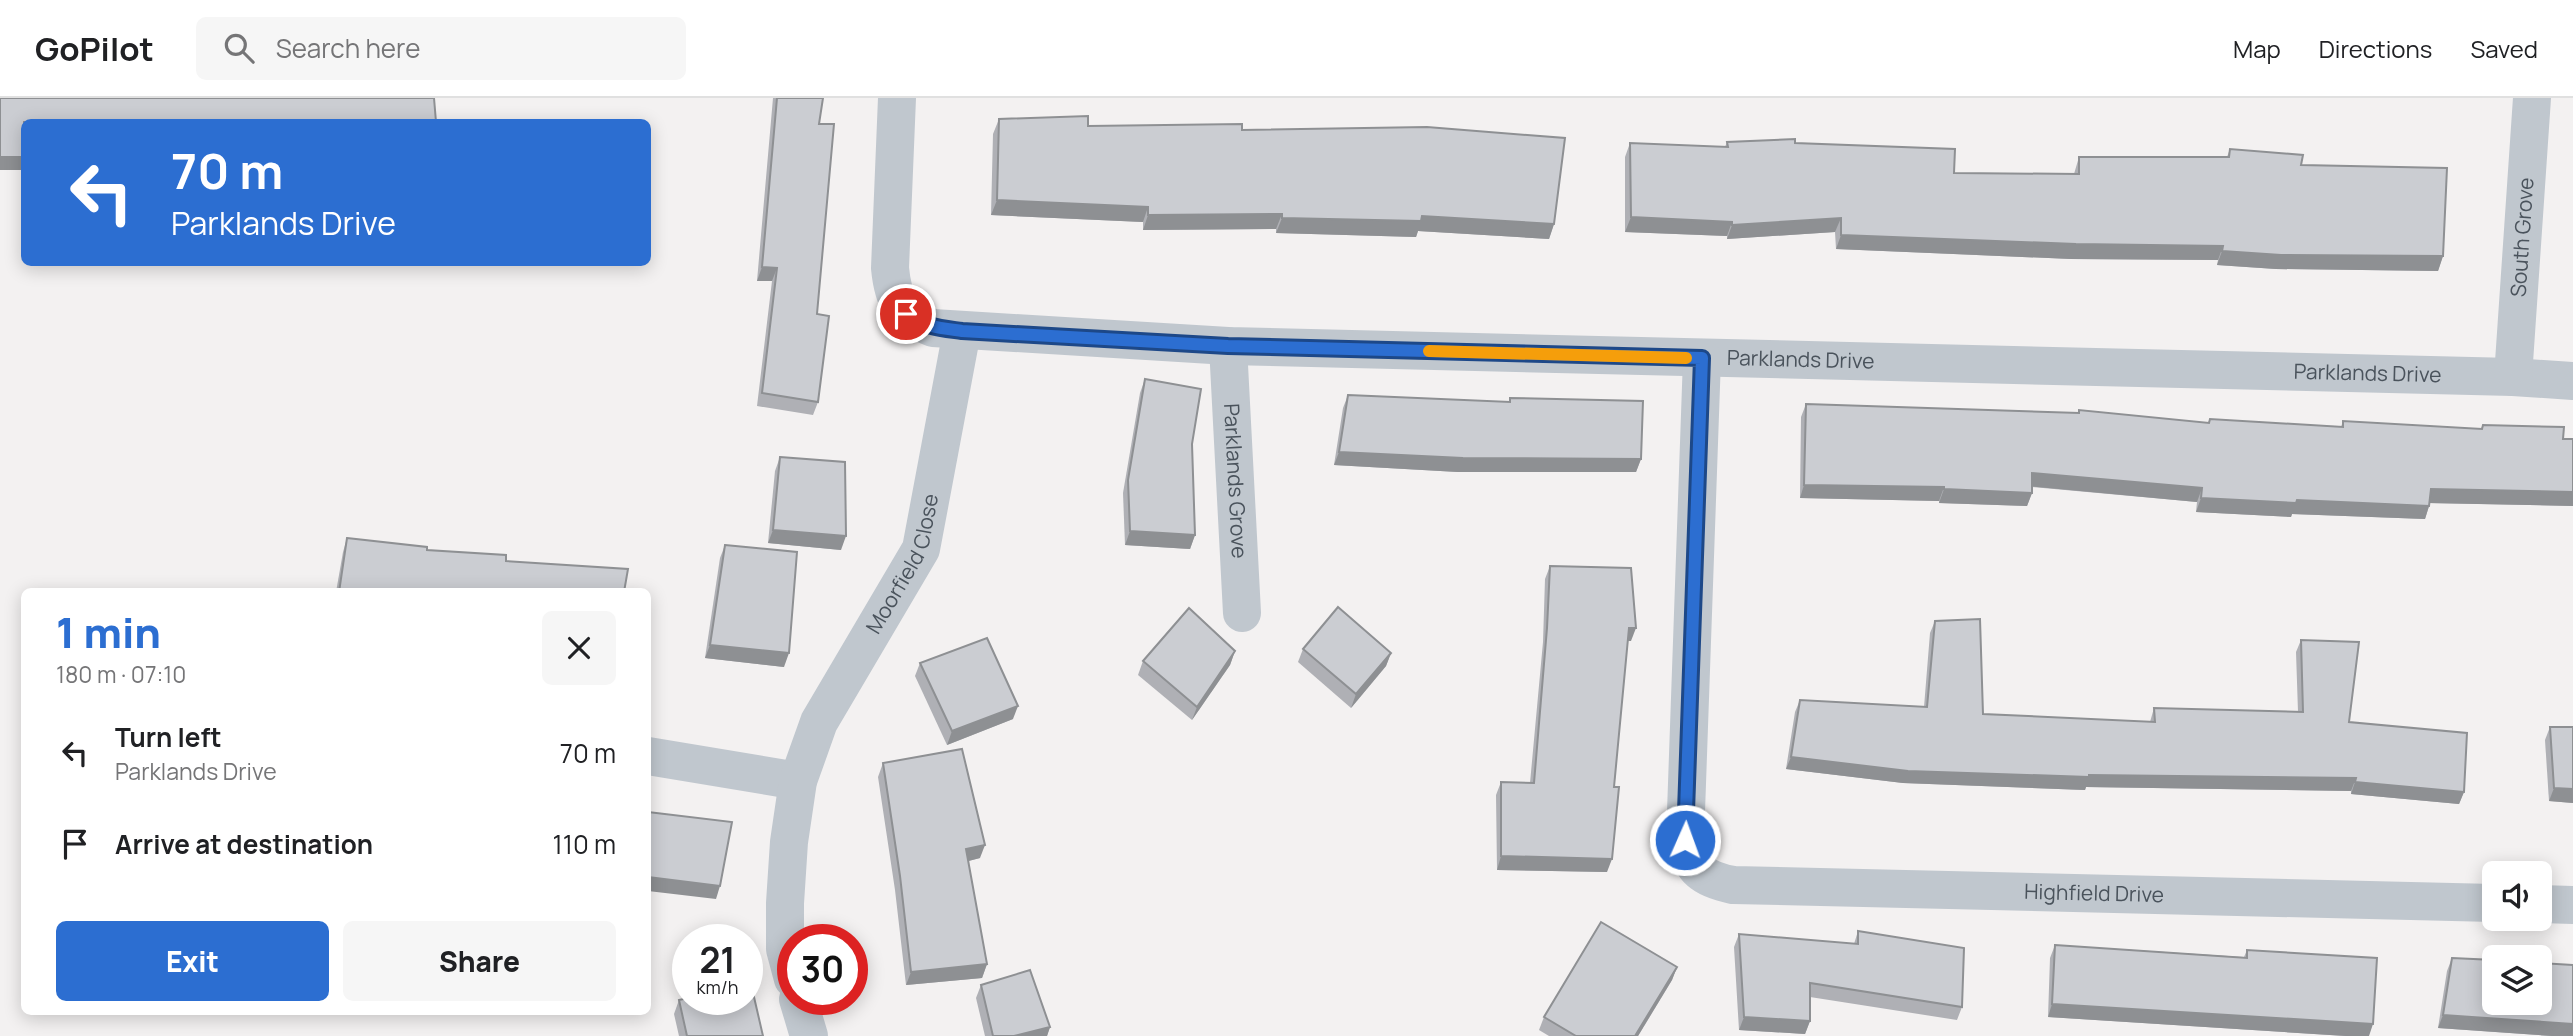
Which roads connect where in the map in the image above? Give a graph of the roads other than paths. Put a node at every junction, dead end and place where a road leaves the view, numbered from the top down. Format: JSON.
{"nodes":[{"id":1,"x":897,"y":98,"type":"edge"},
{"id":2,"x":2532,"y":98,"type":"edge"},
{"id":3,"x":962,"y":331,"type":"junction"},
{"id":4,"x":1228,"y":346,"type":"junction"},
{"id":5,"x":1702,"y":358,"type":"junction"},
{"id":6,"x":2513,"y":377,"type":"junction"},
{"id":7,"x":2573,"y":381,"type":"edge"},
{"id":8,"x":1242,"y":614,"type":"dead end"},
{"id":9,"x":651,"y":756,"type":"edge"},
{"id":10,"x":798,"y":781,"type":"junction"},
{"id":11,"x":2482,"y":903,"type":"edge"},
{"id":12,"x":2552,"y":904,"type":"edge"},
{"id":13,"x":2573,"y":905,"type":"edge"},
{"id":14,"x":785,"y":924,"type":"edge"},
{"id":15,"x":802,"y":1015,"type":"edge"},
{"id":16,"x":809,"y":1036,"type":"edge"}],
"edges":[{"from":1,"to":3,"type":"street","name":"Parklands Drive"},
{"from":2,"to":6,"type":"street","name":"South Grove"},
{"from":3,"to":4,"type":"street","name":"Parklands Drive"},
{"from":3,"to":10,"type":"street","name":"Moorfield Close"},
{"from":4,"to":5,"type":"street","name":"Parklands Drive"},
{"from":4,"to":8,"type":"street","name":"Parklands Grove"},
{"from":5,"to":6,"type":"street","name":"Parklands Drive"},
{"from":5,"to":11,"type":"street","name":"Highfield Drive"},
{"from":6,"to":7,"type":"street","name":"Parklands Drive"},
{"from":9,"to":10,"type":"street"},
{"from":10,"to":14,"type":"street","name":"Moorfield Close"},
{"from":12,"to":13,"type":"street"},
{"from":15,"to":16,"type":"street"}]}
